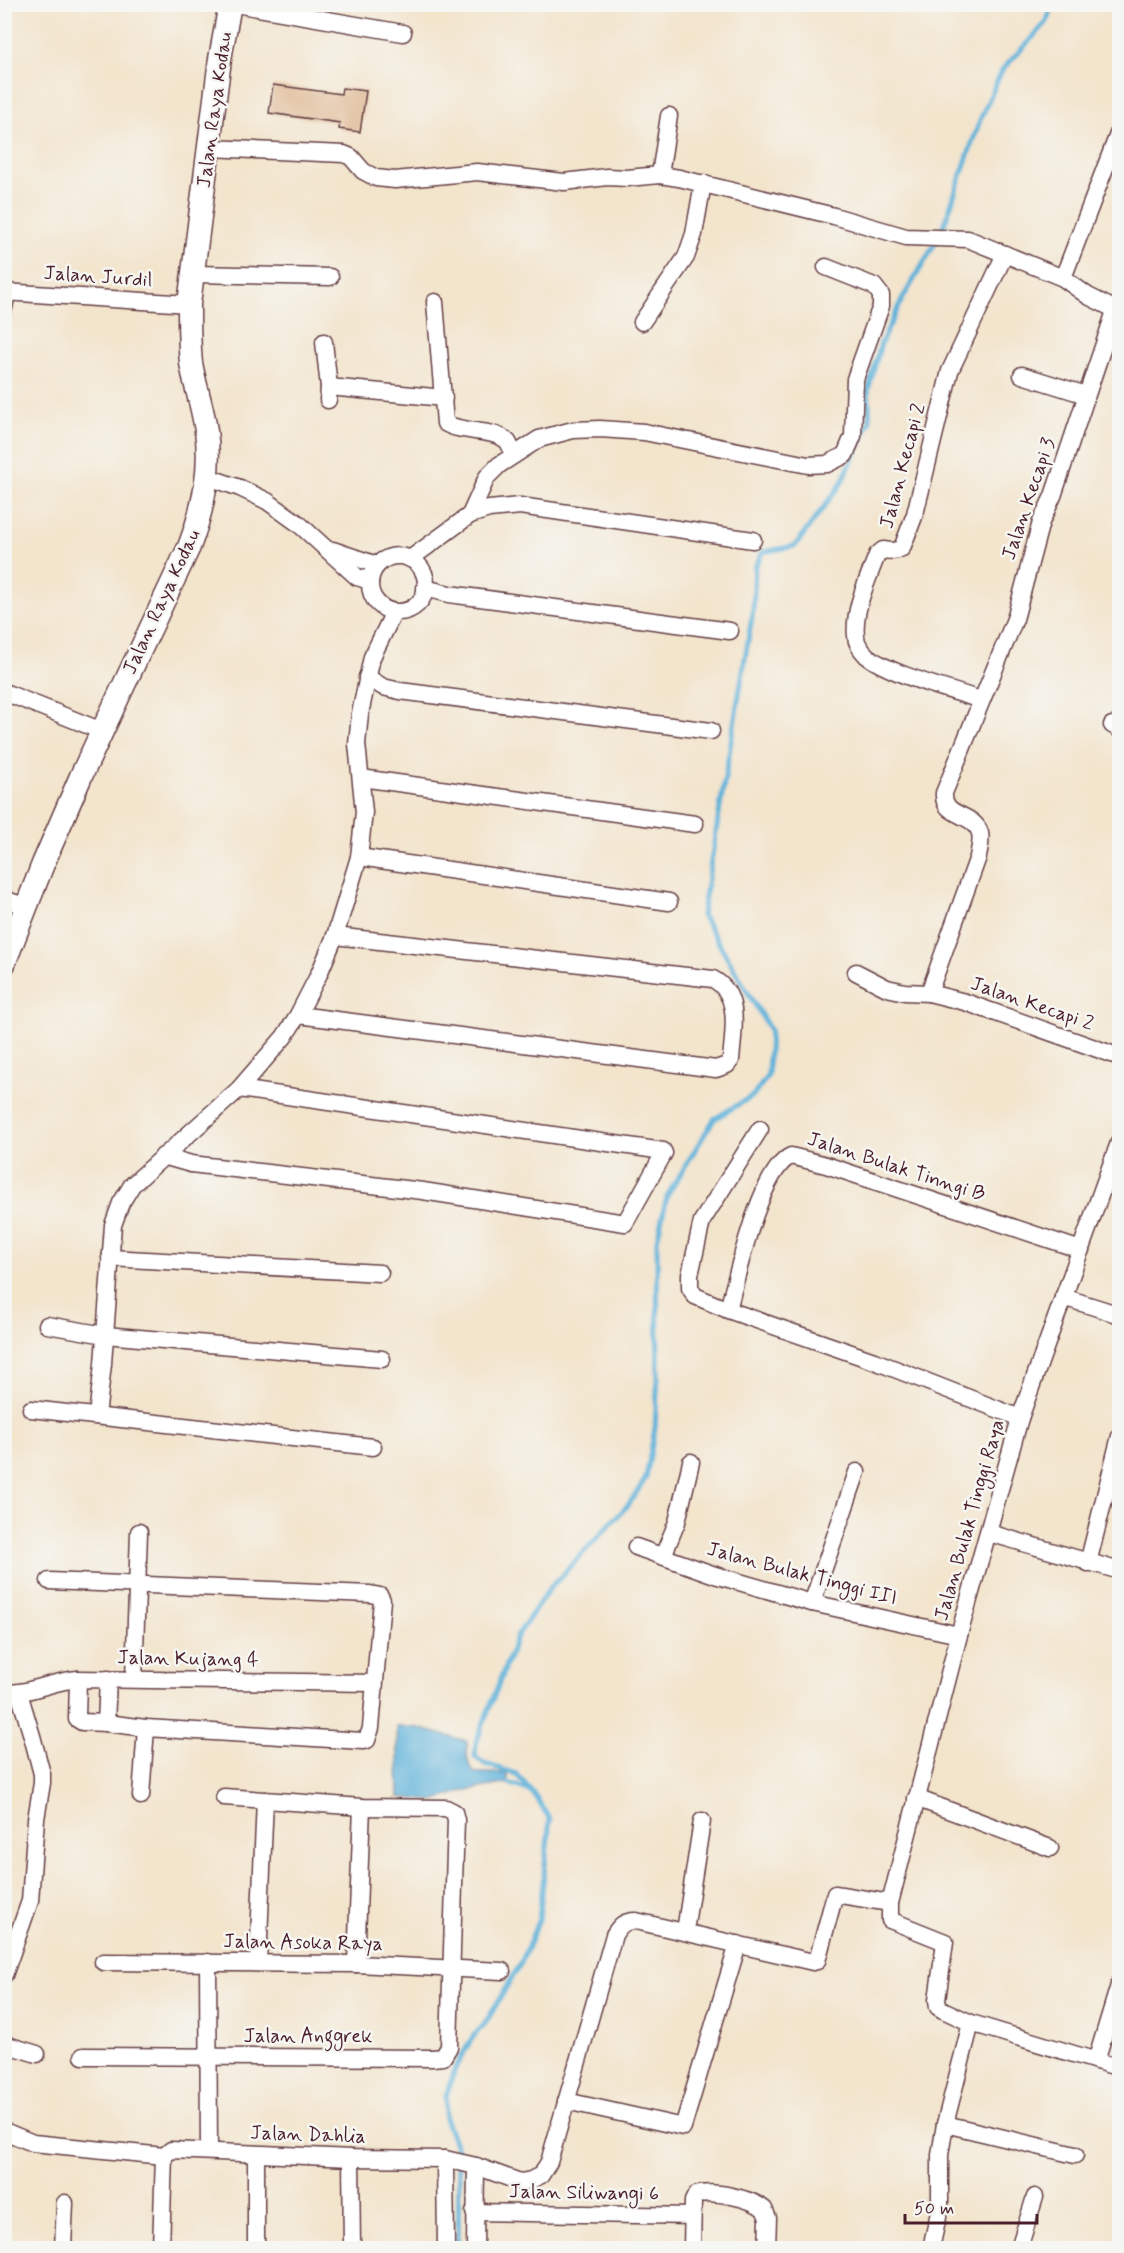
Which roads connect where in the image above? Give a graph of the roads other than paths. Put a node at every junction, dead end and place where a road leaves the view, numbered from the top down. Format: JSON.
{"nodes":[{"id":1,"x":230,"y":4,"type":"edge"},
{"id":2,"x":235,"y":4,"type":"edge"},
{"id":3,"x":403,"y":33,"type":"dead end"},
{"id":4,"x":669,"y":116,"type":"dead end"},
{"id":5,"x":1119,"y":129,"type":"edge"},
{"id":6,"x":210,"y":148,"type":"junction"},
{"id":7,"x":660,"y":175,"type":"junction"},
{"id":8,"x":703,"y":183,"type":"junction"},
{"id":9,"x":1005,"y":254,"type":"junction"},
{"id":10,"x":826,"y":267,"type":"dead end"},
{"id":11,"x":194,"y":274,"type":"junction"},
{"id":12,"x":330,"y":277,"type":"dead end"},
{"id":13,"x":1064,"y":278,"type":"junction"},
{"id":14,"x":5,"y":298,"type":"edge"},
{"id":15,"x":435,"y":303,"type":"dead end"},
{"id":16,"x":189,"y":304,"type":"junction"},
{"id":17,"x":1117,"y":311,"type":"edge"},
{"id":18,"x":642,"y":322,"type":"dead end"},
{"id":19,"x":324,"y":342,"type":"dead end"},
{"id":20,"x":1022,"y":375,"type":"dead end"},
{"id":21,"x":1086,"y":395,"type":"junction"},
{"id":22,"x":444,"y":398,"type":"junction"},
{"id":23,"x":514,"y":455,"type":"junction"},
{"id":24,"x":208,"y":477,"type":"junction"},
{"id":25,"x":470,"y":515,"type":"junction"},
{"id":26,"x":753,"y":540,"type":"dead end"},
{"id":27,"x":326,"y":548,"type":"junction"},
{"id":28,"x":410,"y":559,"type":"junction"},
{"id":29,"x":378,"y":565,"type":"junction"},
{"id":30,"x":370,"y":580,"type":"junction"},
{"id":31,"x":426,"y":588,"type":"junction"},
{"id":32,"x":394,"y":612,"type":"junction"},
{"id":33,"x":730,"y":631,"type":"dead end"},
{"id":34,"x":367,"y":677,"type":"junction"},
{"id":35,"x":4,"y":692,"type":"edge"},
{"id":36,"x":980,"y":700,"type":"junction"},
{"id":37,"x":102,"y":731,"type":"junction"},
{"id":38,"x":711,"y":731,"type":"dead end"},
{"id":39,"x":361,"y":778,"type":"junction"},
{"id":40,"x":695,"y":824,"type":"dead end"},
{"id":41,"x":359,"y":857,"type":"junction"},
{"id":42,"x":4,"y":899,"type":"edge"},
{"id":43,"x":669,"y":902,"type":"dead end"},
{"id":44,"x":27,"y":907,"type":"junction"},
{"id":45,"x":335,"y":936,"type":"junction"},
{"id":46,"x":4,"y":964,"type":"edge"},
{"id":47,"x":856,"y":972,"type":"dead end"},
{"id":48,"x":929,"y":993,"type":"junction"},
{"id":49,"x":298,"y":1015,"type":"junction"},
{"id":50,"x":1119,"y":1057,"type":"edge"},
{"id":51,"x":239,"y":1089,"type":"junction"},
{"id":52,"x":760,"y":1129,"type":"dead end"},
{"id":53,"x":1119,"y":1140,"type":"edge"},
{"id":54,"x":163,"y":1156,"type":"junction"},
{"id":55,"x":1081,"y":1250,"type":"junction"},
{"id":56,"x":110,"y":1258,"type":"junction"},
{"id":57,"x":380,"y":1273,"type":"dead end"},
{"id":58,"x":1063,"y":1297,"type":"junction"},
{"id":59,"x":728,"y":1310,"type":"junction"},
{"id":60,"x":1119,"y":1315,"type":"edge"},
{"id":61,"x":47,"y":1324,"type":"dead end"},
{"id":62,"x":105,"y":1335,"type":"junction"},
{"id":63,"x":382,"y":1359,"type":"dead end"},
{"id":64,"x":31,"y":1409,"type":"dead end"},
{"id":65,"x":97,"y":1416,"type":"junction"},
{"id":66,"x":1020,"y":1418,"type":"junction"},
{"id":67,"x":1119,"y":1436,"type":"edge"},
{"id":68,"x":373,"y":1446,"type":"dead end"},
{"id":69,"x":691,"y":1462,"type":"dead end"},
{"id":70,"x":857,"y":1472,"type":"dead end"},
{"id":71,"x":139,"y":1532,"type":"dead end"},
{"id":72,"x":989,"y":1533,"type":"junction"},
{"id":73,"x":636,"y":1547,"type":"dead end"},
{"id":74,"x":663,"y":1556,"type":"junction"},
{"id":75,"x":1088,"y":1563,"type":"junction"},
{"id":76,"x":1119,"y":1570,"type":"edge"},
{"id":77,"x":49,"y":1581,"type":"dead end"},
{"id":78,"x":137,"y":1585,"type":"junction"},
{"id":79,"x":812,"y":1602,"type":"junction"},
{"id":80,"x":959,"y":1635,"type":"junction"},
{"id":81,"x":78,"y":1679,"type":"junction"},
{"id":82,"x":108,"y":1679,"type":"junction"},
{"id":83,"x":134,"y":1679,"type":"junction"},
{"id":84,"x":373,"y":1683,"type":"junction"},
{"id":85,"x":12,"y":1693,"type":"edge"},
{"id":86,"x":106,"y":1723,"type":"junction"},
{"id":87,"x":146,"y":1728,"type":"junction"},
{"id":88,"x":141,"y":1796,"type":"dead end"},
{"id":89,"x":224,"y":1797,"type":"dead end"},
{"id":90,"x":916,"y":1798,"type":"junction"},
{"id":91,"x":265,"y":1800,"type":"junction"},
{"id":92,"x":362,"y":1807,"type":"junction"},
{"id":93,"x":702,"y":1821,"type":"dead end"},
{"id":94,"x":1050,"y":1848,"type":"dead end"},
{"id":95,"x":890,"y":1903,"type":"junction"},
{"id":96,"x":685,"y":1931,"type":"junction"},
{"id":97,"x":11,"y":1938,"type":"edge"},
{"id":98,"x":738,"y":1944,"type":"junction"},
{"id":99,"x":103,"y":1962,"type":"dead end"},
{"id":100,"x":208,"y":1962,"type":"junction"},
{"id":101,"x":258,"y":1962,"type":"junction"},
{"id":102,"x":356,"y":1964,"type":"junction"},
{"id":103,"x":452,"y":1969,"type":"junction"},
{"id":104,"x":502,"y":1971,"type":"dead end"},
{"id":105,"x":4,"y":1975,"type":"edge"},
{"id":106,"x":1119,"y":1982,"type":"edge"},
{"id":107,"x":971,"y":2023,"type":"junction"},
{"id":108,"x":4,"y":2044,"type":"edge"},
{"id":109,"x":37,"y":2054,"type":"dead end"},
{"id":110,"x":83,"y":2056,"type":"dead end"},
{"id":111,"x":208,"y":2056,"type":"junction"},
{"id":112,"x":1096,"y":2061,"type":"junction"},
{"id":113,"x":1119,"y":2068,"type":"edge"},
{"id":114,"x":566,"y":2101,"type":"junction"},
{"id":115,"x":945,"y":2124,"type":"junction"},
{"id":116,"x":4,"y":2131,"type":"edge"},
{"id":117,"x":209,"y":2151,"type":"junction"},
{"id":118,"x":165,"y":2154,"type":"junction"},
{"id":119,"x":256,"y":2154,"type":"junction"},
{"id":120,"x":1075,"y":2155,"type":"dead end"},
{"id":121,"x":351,"y":2158,"type":"junction"},
{"id":122,"x":447,"y":2159,"type":"junction"},
{"id":123,"x":471,"y":2165,"type":"junction"},
{"id":124,"x":1035,"y":2197,"type":"dead end"},
{"id":125,"x":64,"y":2203,"type":"dead end"},
{"id":126,"x":474,"y":2212,"type":"junction"},
{"id":127,"x":692,"y":2216,"type":"junction"},
{"id":128,"x":63,"y":2248,"type":"edge"},
{"id":129,"x":161,"y":2248,"type":"edge"},
{"id":130,"x":256,"y":2248,"type":"edge"},
{"id":131,"x":352,"y":2248,"type":"edge"},
{"id":132,"x":446,"y":2248,"type":"edge"},
{"id":133,"x":475,"y":2248,"type":"edge"},
{"id":134,"x":692,"y":2248,"type":"edge"},
{"id":135,"x":767,"y":2248,"type":"edge"},
{"id":136,"x":931,"y":2248,"type":"edge"},
{"id":137,"x":1019,"y":2248,"type":"edge"}],
"edges":[{"from":1,"to":6,"type":"street","name":"Jalan Raya Kodau"},
{"from":2,"to":3,"type":"street"},
{"from":4,"to":7,"type":"street"},
{"from":5,"to":13,"type":"street"},
{"from":6,"to":7,"type":"street"},
{"from":6,"to":11,"type":"street","name":"Jalan Raya Kodau"},
{"from":7,"to":8,"type":"street"},
{"from":8,"to":9,"type":"street"},
{"from":8,"to":18,"type":"street"},
{"from":9,"to":13,"type":"street"},
{"from":9,"to":36,"type":"street","name":"Jalan Kecapi 2"},
{"from":10,"to":23,"type":"street"},
{"from":11,"to":12,"type":"street"},
{"from":11,"to":16,"type":"street","name":"Jalan Raya Kodau"},
{"from":13,"to":17,"type":"street"},
{"from":14,"to":16,"type":"street","name":"Jalan Jurdil"},
{"from":15,"to":22,"type":"street"},
{"from":16,"to":24,"type":"street","name":"Jalan Raya Kodau"},
{"from":17,"to":21,"type":"street","name":"Jalan Kecapi 3"},
{"from":19,"to":22,"type":"street"},
{"from":20,"to":21,"type":"street"},
{"from":21,"to":36,"type":"street","name":"Jalan Kecapi 3"},
{"from":22,"to":23,"type":"street"},
{"from":23,"to":25,"type":"street"},
{"from":24,"to":27,"type":"street"},
{"from":24,"to":37,"type":"street","name":"Jalan Raya Kodau"},
{"from":25,"to":26,"type":"street"},
{"from":25,"to":28,"type":"street"},
{"from":27,"to":29,"type":"street"},
{"from":27,"to":30,"type":"street"},
{"from":28,"to":29,"type":"street"},
{"from":28,"to":31,"type":"street"},
{"from":29,"to":30,"type":"street"},
{"from":30,"to":32,"type":"street"},
{"from":31,"to":32,"type":"street"},
{"from":31,"to":33,"type":"street"},
{"from":32,"to":34,"type":"street"},
{"from":34,"to":38,"type":"street"},
{"from":34,"to":39,"type":"street"},
{"from":35,"to":37,"type":"street"},
{"from":36,"to":48,"type":"street"},
{"from":37,"to":44,"type":"street","name":"Jalan Raya Kodau"},
{"from":39,"to":40,"type":"street"},
{"from":39,"to":41,"type":"street"},
{"from":41,"to":43,"type":"street"},
{"from":41,"to":45,"type":"street"},
{"from":42,"to":44,"type":"street"},
{"from":44,"to":46,"type":"street","name":"Jalan Raya Kodau"},
{"from":45,"to":49,"type":"street"},
{"from":45,"to":49,"type":"street"},
{"from":47,"to":48,"type":"street","name":"Jalan Kecapi 2"},
{"from":48,"to":50,"type":"street","name":"Jalan Kecapi 2"},
{"from":49,"to":51,"type":"street"},
{"from":51,"to":54,"type":"street"},
{"from":51,"to":54,"type":"street"},
{"from":52,"to":59,"type":"street"},
{"from":53,"to":55,"type":"street","name":"Jalan Bulak Tinggi Raya"},
{"from":54,"to":56,"type":"street"},
{"from":55,"to":58,"type":"street","name":"Jalan Bulak Tinggi Raya"},
{"from":55,"to":59,"type":"street","name":"Jalan Bulak Tinngi B"},
{"from":56,"to":57,"type":"street"},
{"from":56,"to":62,"type":"street"},
{"from":58,"to":60,"type":"street"},
{"from":58,"to":66,"type":"street","name":"Jalan Bulak Tinggi Raya"},
{"from":59,"to":66,"type":"street"},
{"from":61,"to":62,"type":"street"},
{"from":62,"to":63,"type":"street"},
{"from":62,"to":65,"type":"street"},
{"from":64,"to":65,"type":"street"},
{"from":65,"to":68,"type":"street"},
{"from":66,"to":72,"type":"street","name":"Jalan Bulak Tinggi Raya"},
{"from":67,"to":75,"type":"street"},
{"from":69,"to":74,"type":"street"},
{"from":70,"to":79,"type":"street"},
{"from":71,"to":78,"type":"street"},
{"from":72,"to":75,"type":"street"},
{"from":72,"to":80,"type":"street","name":"Jalan Bulak Tinggi Raya"},
{"from":73,"to":74,"type":"street","name":"Jalan Bulak Tinggi III"},
{"from":74,"to":79,"type":"street","name":"Jalan Bulak Tinggi III"},
{"from":75,"to":76,"type":"street"},
{"from":77,"to":78,"type":"street"},
{"from":78,"to":83,"type":"street"},
{"from":78,"to":84,"type":"street"},
{"from":79,"to":80,"type":"street","name":"Jalan Bulak Tinggi III"},
{"from":80,"to":90,"type":"street","name":"Jalan Bulak Tinggi Raya"},
{"from":81,"to":82,"type":"street","name":"Jalan Kujang 4"},
{"from":81,"to":85,"type":"street","name":"Jalan Kujang 4"},
{"from":81,"to":86,"type":"street"},
{"from":82,"to":83,"type":"street","name":"Jalan Kujang 4"},
{"from":82,"to":86,"type":"street"},
{"from":83,"to":84,"type":"street","name":"Jalan Kujang 4"},
{"from":84,"to":87,"type":"street"},
{"from":85,"to":97,"type":"street"},
{"from":86,"to":87,"type":"street"},
{"from":87,"to":88,"type":"street"},
{"from":89,"to":91,"type":"street"},
{"from":90,"to":94,"type":"street"},
{"from":90,"to":95,"type":"street","name":"Jalan Bulak Tinggi Raya"},
{"from":91,"to":92,"type":"street"},
{"from":91,"to":101,"type":"street"},
{"from":92,"to":102,"type":"street"},
{"from":92,"to":103,"type":"street"},
{"from":93,"to":96,"type":"street"},
{"from":95,"to":98,"type":"street"},
{"from":95,"to":107,"type":"street","name":"Jalan Bulak Tinggi Raya"},
{"from":96,"to":98,"type":"street"},
{"from":96,"to":114,"type":"street"},
{"from":97,"to":105,"type":"street"},
{"from":98,"to":114,"type":"street"},
{"from":99,"to":100,"type":"street","name":"Jalan Asoka Raya"},
{"from":100,"to":101,"type":"street","name":"Jalan Asoka Raya"},
{"from":100,"to":111,"type":"street"},
{"from":101,"to":102,"type":"street","name":"Jalan Asoka Raya"},
{"from":102,"to":103,"type":"street","name":"Jalan Asoka Raya"},
{"from":103,"to":104,"type":"street","name":"Jalan Asoka Raya"},
{"from":103,"to":111,"type":"street","name":"Jalan Anggrek"},
{"from":106,"to":112,"type":"street"},
{"from":107,"to":112,"type":"street"},
{"from":107,"to":115,"type":"street"},
{"from":108,"to":109,"type":"street"},
{"from":110,"to":111,"type":"street","name":"Jalan Anggrek"},
{"from":111,"to":117,"type":"street"},
{"from":112,"to":113,"type":"street"},
{"from":114,"to":123,"type":"street","name":"Jalan Dahlia"},
{"from":115,"to":120,"type":"street"},
{"from":115,"to":136,"type":"street"},
{"from":116,"to":118,"type":"street","name":"Jalan Dahlia"},
{"from":117,"to":118,"type":"street","name":"Jalan Dahlia"},
{"from":117,"to":119,"type":"street","name":"Jalan Dahlia"},
{"from":118,"to":129,"type":"street"},
{"from":119,"to":121,"type":"street","name":"Jalan Dahlia"},
{"from":119,"to":130,"type":"street"},
{"from":121,"to":122,"type":"street","name":"Jalan Dahlia"},
{"from":121,"to":131,"type":"street"},
{"from":122,"to":123,"type":"street","name":"Jalan Dahlia"},
{"from":122,"to":132,"type":"street"},
{"from":123,"to":126,"type":"street"},
{"from":124,"to":137,"type":"street"},
{"from":125,"to":128,"type":"street"},
{"from":126,"to":127,"type":"street","name":"Jalan Siliwangi 6"},
{"from":126,"to":133,"type":"street"},
{"from":127,"to":134,"type":"street"},
{"from":127,"to":135,"type":"street"}]}
